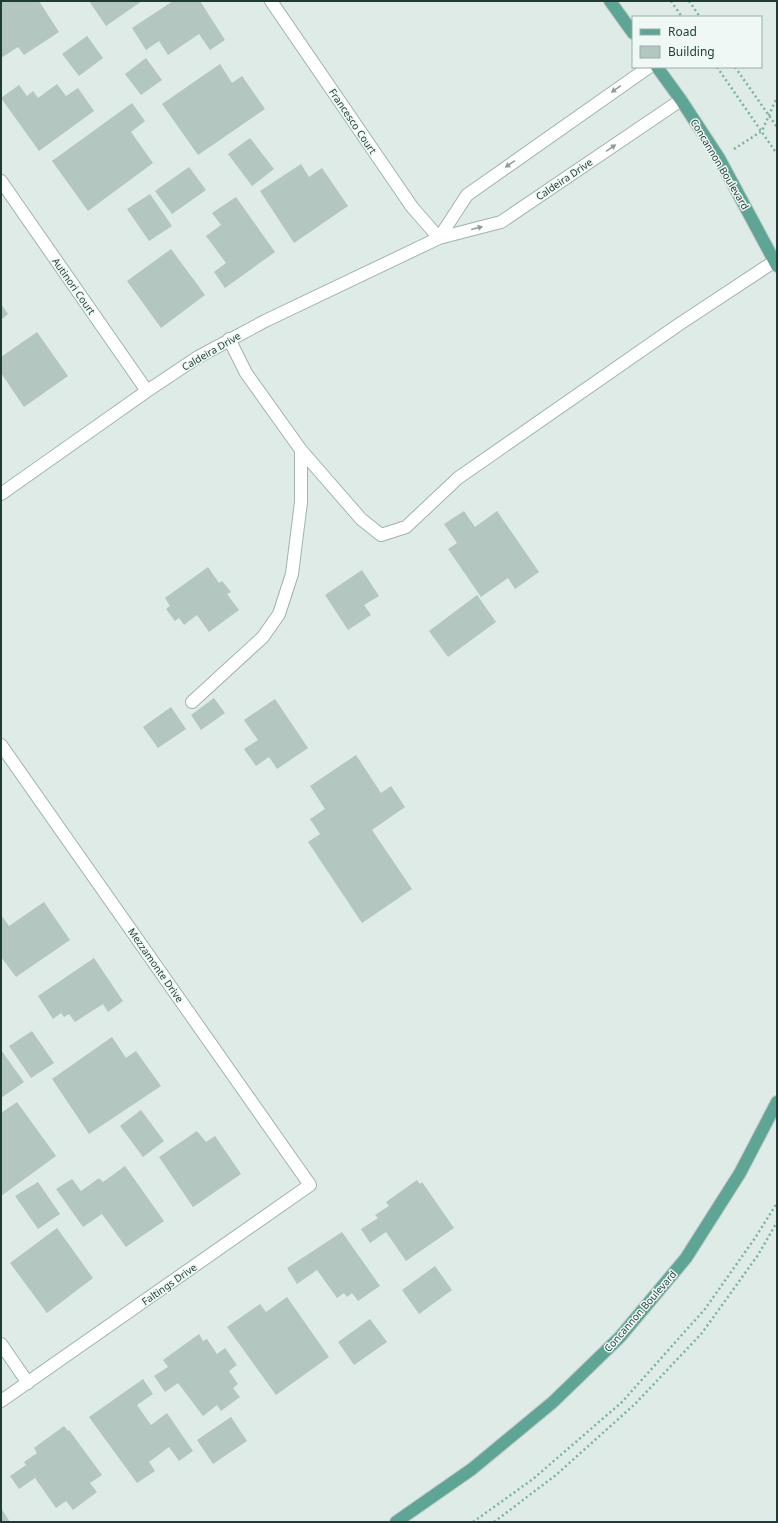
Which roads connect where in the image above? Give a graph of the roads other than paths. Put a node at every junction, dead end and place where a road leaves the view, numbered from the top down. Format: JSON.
{"nodes":[{"id":1,"x":272,"y":1,"type":"edge"},
{"id":2,"x":610,"y":1,"type":"edge"},
{"id":3,"x":632,"y":33,"type":"edge"},
{"id":4,"x":648,"y":68,"type":"edge"},
{"id":5,"x":658,"y":68,"type":"edge"},
{"id":6,"x":681,"y":100,"type":"junction"},
{"id":7,"x":1,"y":181,"type":"edge"},
{"id":8,"x":439,"y":238,"type":"junction"},
{"id":9,"x":776,"y":264,"type":"edge"},
{"id":10,"x":229,"y":339,"type":"junction"},
{"id":11,"x":147,"y":391,"type":"junction"},
{"id":12,"x":301,"y":450,"type":"junction"},
{"id":13,"x":1,"y":494,"type":"edge"},
{"id":14,"x":192,"y":702,"type":"dead end"},
{"id":15,"x":1,"y":745,"type":"edge"},
{"id":16,"x":777,"y":1102,"type":"edge"},
{"id":17,"x":310,"y":1185,"type":"joint"},
{"id":18,"x":1,"y":1344,"type":"edge"},
{"id":19,"x":28,"y":1383,"type":"junction"},
{"id":20,"x":1,"y":1401,"type":"edge"},
{"id":21,"x":396,"y":1522,"type":"edge"}],
"edges":[{"from":1,"to":8,"type":"street","name":"Francesco Court"},
{"from":2,"to":3,"type":"main road"},
{"from":4,"to":8,"type":"street","one_way":true},
{"from":5,"to":6,"type":"main road","name":"Concannon Boulevard"},
{"from":8,"to":6,"type":"street","name":"Caldeira Drive","one_way":true},
{"from":6,"to":9,"type":"main road","name":"Concannon Boulevard"},
{"from":7,"to":11,"type":"street","name":"Autinori Court"},
{"from":8,"to":10,"type":"street","name":"Caldeira Drive"},
{"from":9,"to":12,"type":"street"},
{"from":10,"to":11,"type":"street","name":"Caldeira Drive"},
{"from":10,"to":12,"type":"street"},
{"from":11,"to":13,"type":"street","name":"Caldeira Drive"},
{"from":12,"to":14,"type":"street"},
{"from":15,"to":17,"type":"street","name":"Mezzamonte Drive"},
{"from":16,"to":21,"type":"main road","name":"Concannon Boulevard"},
{"from":17,"to":19,"type":"street","name":"Faltings Drive"},
{"from":18,"to":19,"type":"street"},
{"from":19,"to":20,"type":"street","name":"Faltings Drive"}]}
